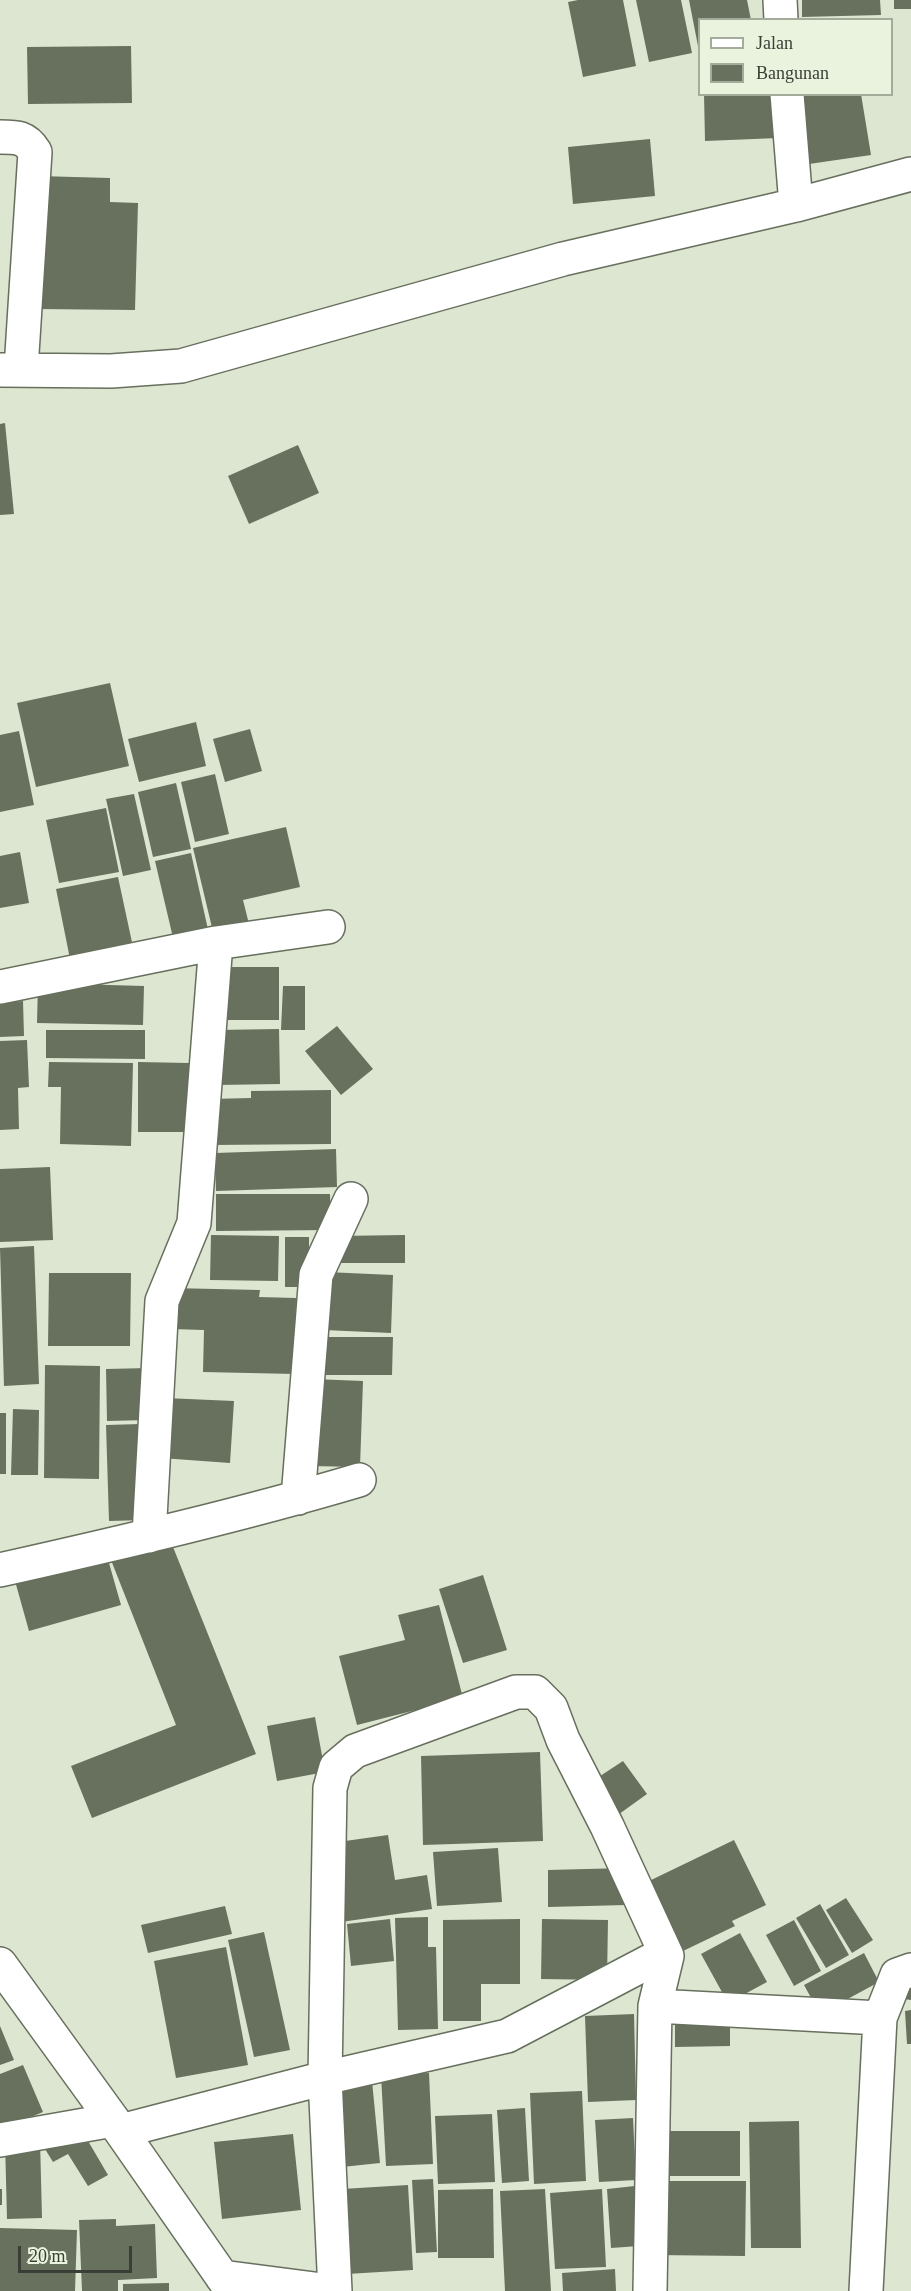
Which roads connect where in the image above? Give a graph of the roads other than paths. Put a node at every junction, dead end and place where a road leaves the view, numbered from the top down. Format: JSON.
{"nodes":[{"id":1,"x":780,"y":0,"type":"edge"},
{"id":2,"x":781,"y":18,"type":"edge"},
{"id":3,"x":787,"y":96,"type":"edge"},
{"id":4,"x":0,"y":136,"type":"edge"},
{"id":5,"x":911,"y":174,"type":"edge"},
{"id":6,"x":796,"y":205,"type":"junction"},
{"id":7,"x":10,"y":370,"type":"edge"},
{"id":8,"x":328,"y":927,"type":"dead end"},
{"id":9,"x":216,"y":943,"type":"junction"},
{"id":10,"x":0,"y":987,"type":"edge"},
{"id":11,"x":351,"y":1199,"type":"dead end"},
{"id":12,"x":359,"y":1480,"type":"dead end"},
{"id":13,"x":298,"y":1498,"type":"junction"},
{"id":14,"x":149,"y":1536,"type":"junction"},
{"id":15,"x":0,"y":1570,"type":"edge"},
{"id":16,"x":667,"y":1956,"type":"junction"},
{"id":17,"x":0,"y":1964,"type":"edge"},
{"id":18,"x":911,"y":1970,"type":"edge"},
{"id":19,"x":655,"y":2006,"type":"junction"},
{"id":20,"x":880,"y":2018,"type":"junction"},
{"id":21,"x":325,"y":2078,"type":"junction"},
{"id":22,"x":117,"y":2125,"type":"junction"},
{"id":23,"x":0,"y":2140,"type":"edge"},
{"id":24,"x":227,"y":2284,"type":"edge"},
{"id":25,"x":332,"y":2291,"type":"edge"},
{"id":26,"x":650,"y":2291,"type":"edge"},
{"id":27,"x":866,"y":2291,"type":"edge"}],
"edges":[{"from":1,"to":2,"type":"street"},
{"from":3,"to":6,"type":"street"},
{"from":4,"to":7,"type":"street"},
{"from":5,"to":6,"type":"street"},
{"from":6,"to":7,"type":"street"},
{"from":8,"to":9,"type":"street"},
{"from":9,"to":10,"type":"street"},
{"from":9,"to":14,"type":"street"},
{"from":11,"to":13,"type":"street"},
{"from":12,"to":13,"type":"street"},
{"from":13,"to":14,"type":"street"},
{"from":14,"to":15,"type":"street"},
{"from":16,"to":19,"type":"street"},
{"from":16,"to":21,"type":"street"},
{"from":16,"to":21,"type":"street"},
{"from":17,"to":22,"type":"street"},
{"from":18,"to":20,"type":"street"},
{"from":19,"to":20,"type":"street"},
{"from":19,"to":26,"type":"street"},
{"from":20,"to":27,"type":"street"},
{"from":21,"to":22,"type":"street"},
{"from":21,"to":25,"type":"street"},
{"from":22,"to":23,"type":"street"},
{"from":22,"to":24,"type":"street"},
{"from":24,"to":25,"type":"street"}]}
